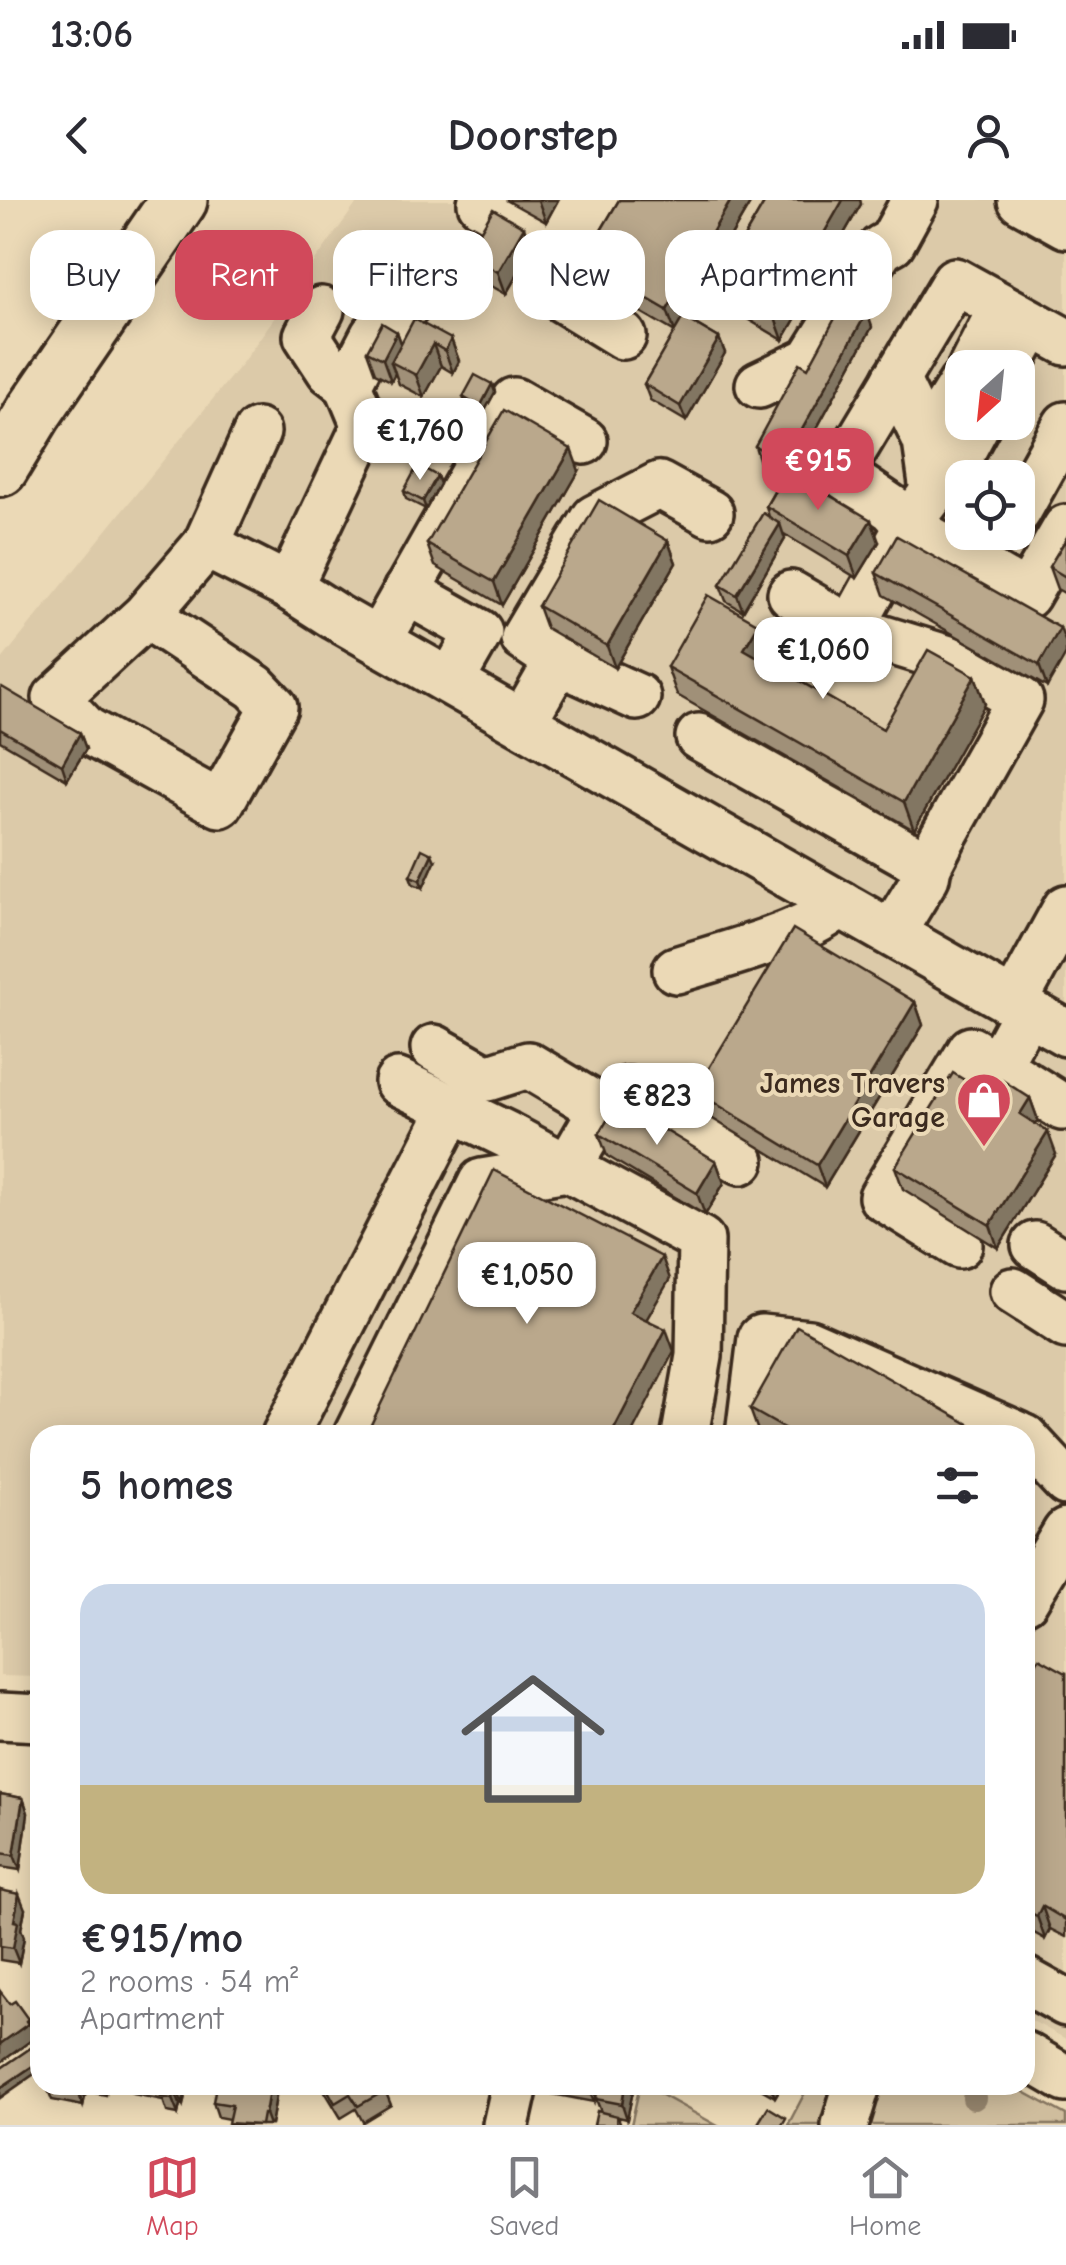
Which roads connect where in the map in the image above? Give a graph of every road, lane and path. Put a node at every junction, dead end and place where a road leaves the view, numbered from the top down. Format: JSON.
{"nodes":[{"id":1,"x":178,"y":200,"type":"edge"},
{"id":2,"x":482,"y":200,"type":"edge"},
{"id":3,"x":568,"y":200,"type":"edge"},
{"id":4,"x":611,"y":200,"type":"edge"},
{"id":5,"x":1020,"y":200,"type":"edge"},
{"id":6,"x":903,"y":204,"type":"edge"},
{"id":7,"x":1066,"y":225,"type":"edge"},
{"id":8,"x":321,"y":310,"type":"dead end"},
{"id":9,"x":391,"y":320,"type":"edge"},
{"id":10,"x":1034,"y":325,"type":"edge"},
{"id":11,"x":623,"y":336,"type":"dead end"},
{"id":12,"x":997,"y":350,"type":"edge"},
{"id":13,"x":1019,"y":350,"type":"edge"},
{"id":14,"x":896,"y":379,"type":"junction"},
{"id":15,"x":348,"y":385,"type":"junction"},
{"id":16,"x":759,"y":385,"type":"dead end"},
{"id":17,"x":945,"y":410,"type":"edge"},
{"id":18,"x":1066,"y":425,"type":"edge"},
{"id":19,"x":258,"y":432,"type":"dead end"},
{"id":20,"x":926,"y":440,"type":"junction"},
{"id":21,"x":968,"y":440,"type":"edge"},
{"id":22,"x":584,"y":441,"type":"dead end"},
{"id":23,"x":0,"y":468,"type":"edge"},
{"id":24,"x":1035,"y":481,"type":"edge"},
{"id":25,"x":921,"y":508,"type":"junction"},
{"id":26,"x":710,"y":513,"type":"dead end"},
{"id":27,"x":1066,"y":528,"type":"edge"},
{"id":28,"x":206,"y":545,"type":"junction"},
{"id":29,"x":995,"y":551,"type":"edge"},
{"id":30,"x":290,"y":587,"type":"junction"},
{"id":31,"x":406,"y":591,"type":"junction"},
{"id":32,"x":792,"y":594,"type":"dead end"},
{"id":33,"x":146,"y":615,"type":"junction"},
{"id":34,"x":852,"y":629,"type":"junction"},
{"id":35,"x":363,"y":631,"type":"junction"},
{"id":36,"x":558,"y":661,"type":"junction"},
{"id":37,"x":452,"y":681,"type":"junction"},
{"id":38,"x":637,"y":697,"type":"dead end"},
{"id":39,"x":522,"y":722,"type":"junction"},
{"id":40,"x":699,"y":737,"type":"dead end"},
{"id":41,"x":928,"y":866,"type":"junction"},
{"id":42,"x":840,"y":904,"type":"junction"},
{"id":43,"x":1065,"y":910,"type":"edge"},
{"id":44,"x":892,"y":934,"type":"junction"},
{"id":45,"x":676,"y":970,"type":"dead end"},
{"id":46,"x":1020,"y":1007,"type":"junction"},
{"id":47,"x":1066,"y":1033,"type":"edge"},
{"id":48,"x":434,"y":1048,"type":"dead end"},
{"id":49,"x":998,"y":1066,"type":"junction"},
{"id":50,"x":398,"y":1082,"type":"dead end"},
{"id":51,"x":1062,"y":1107,"type":"dead end"},
{"id":52,"x":452,"y":1109,"type":"junction"},
{"id":53,"x":602,"y":1109,"type":"junction"},
{"id":54,"x":741,"y":1161,"type":"dead end"},
{"id":55,"x":568,"y":1168,"type":"junction"},
{"id":56,"x":959,"y":1245,"type":"dead end"},
{"id":57,"x":1013,"y":1291,"type":"dead end"},
{"id":58,"x":1066,"y":1325,"type":"edge"},
{"id":59,"x":290,"y":1425,"type":"edge"},
{"id":60,"x":362,"y":1425,"type":"edge"},
{"id":61,"x":687,"y":1425,"type":"edge"},
{"id":62,"x":750,"y":1425,"type":"edge"},
{"id":63,"x":993,"y":1425,"type":"edge"},
{"id":64,"x":1035,"y":1450,"type":"edge"},
{"id":65,"x":1066,"y":1482,"type":"edge"},
{"id":66,"x":1066,"y":1532,"type":"edge"},
{"id":67,"x":1035,"y":1583,"type":"edge"},
{"id":68,"x":0,"y":1716,"type":"edge"},
{"id":69,"x":30,"y":1718,"type":"edge"},
{"id":70,"x":1035,"y":1985,"type":"edge"},
{"id":71,"x":1066,"y":2002,"type":"edge"},
{"id":72,"x":1035,"y":2061,"type":"edge"},
{"id":73,"x":1066,"y":2078,"type":"edge"},
{"id":74,"x":513,"y":2095,"type":"edge"},
{"id":75,"x":853,"y":2095,"type":"edge"},
{"id":76,"x":506,"y":2125,"type":"edge"},
{"id":77,"x":845,"y":2125,"type":"edge"}],
"edges":[{"from":1,"to":23,"type":"highway"},
{"from":2,"to":3,"type":"street"},
{"from":4,"to":11,"type":"street"},
{"from":5,"to":7,"type":"street"},
{"from":6,"to":16,"type":"street"},
{"from":8,"to":15,"type":"street"},
{"from":9,"to":15,"type":"street"},
{"from":10,"to":12,"type":"street"},
{"from":10,"to":13,"type":"street"},
{"from":10,"to":14,"type":"street"},
{"from":14,"to":20,"type":"street"},
{"from":14,"to":25,"type":"street"},
{"from":15,"to":30,"type":"street"},
{"from":17,"to":20,"type":"street"},
{"from":18,"to":24,"type":"street"},
{"from":19,"to":28,"type":"street"},
{"from":20,"to":25,"type":"street"},
{"from":21,"to":25,"type":"street"},
{"from":22,"to":31,"type":"street"},
{"from":25,"to":29,"type":"street"},
{"from":25,"to":34,"type":"street"},
{"from":26,"to":36,"type":"street"},
{"from":27,"to":29,"type":"street"},
{"from":28,"to":30,"type":"street"},
{"from":28,"to":33,"type":"street"},
{"from":30,"to":35,"type":"street"},
{"from":31,"to":35,"type":"street"},
{"from":31,"to":37,"type":"street"},
{"from":32,"to":34,"type":"street"},
{"from":33,"to":33,"type":"street"},
{"from":34,"to":41,"type":"street"},
{"from":35,"to":37,"type":"street"},
{"from":36,"to":38,"type":"street"},
{"from":36,"to":39,"type":"street"},
{"from":37,"to":39,"type":"street"},
{"from":39,"to":42,"type":"street"},
{"from":40,"to":41,"type":"street"},
{"from":41,"to":44,"type":"street"},
{"from":42,"to":44,"type":"street"},
{"from":42,"to":45,"type":"street"},
{"from":43,"to":46,"type":"street"},
{"from":44,"to":46,"type":"street"},
{"from":46,"to":47,"type":"street"},
{"from":46,"to":49,"type":"street"},
{"from":48,"to":53,"type":"street"},
{"from":49,"to":51,"type":"street"},
{"from":49,"to":56,"type":"street"},
{"from":50,"to":52,"type":"street"},
{"from":52,"to":55,"type":"street"},
{"from":52,"to":59,"type":"street"},
{"from":53,"to":54,"type":"street"},
{"from":53,"to":55,"type":"street"},
{"from":55,"to":60,"type":"street"},
{"from":55,"to":61,"type":"street"},
{"from":57,"to":58,"type":"street"},
{"from":62,"to":63,"type":"street"},
{"from":64,"to":65,"type":"street"},
{"from":66,"to":67,"type":"street"},
{"from":68,"to":69,"type":"street"},
{"from":70,"to":71,"type":"street"},
{"from":72,"to":73,"type":"street"},
{"from":74,"to":76,"type":"street"},
{"from":75,"to":77,"type":"street"}]}
